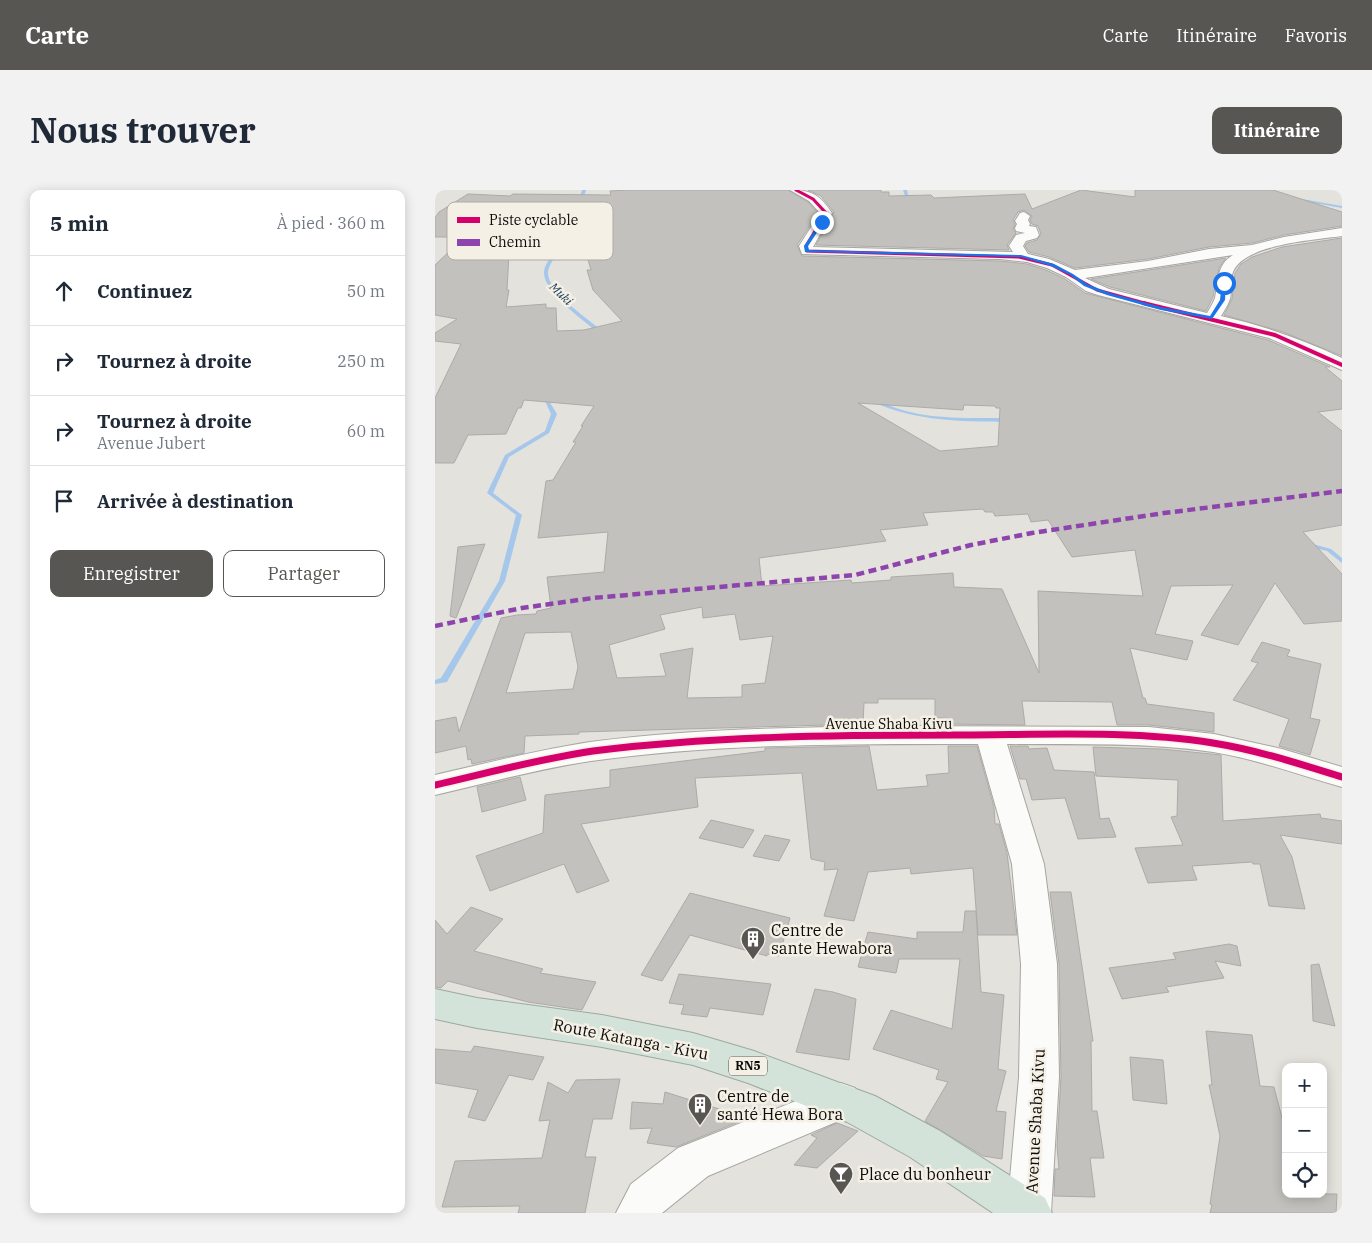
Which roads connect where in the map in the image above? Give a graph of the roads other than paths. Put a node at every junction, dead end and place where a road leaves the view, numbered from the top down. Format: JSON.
{"nodes":[{"id":1,"x":796,"y":190,"type":"edge"},
{"id":2,"x":1024,"y":216,"type":"dead end"},
{"id":3,"x":1342,"y":232,"type":"edge"},
{"id":4,"x":1252,"y":248,"type":"junction"},
{"id":5,"x":1021,"y":256,"type":"junction"},
{"id":6,"x":1072,"y":274,"type":"junction"},
{"id":7,"x":1212,"y":318,"type":"junction"},
{"id":8,"x":1342,"y":365,"type":"edge"},
{"id":9,"x":991,"y":736,"type":"junction"},
{"id":10,"x":1342,"y":777,"type":"edge"},
{"id":11,"x":435,"y":785,"type":"edge"},
{"id":12,"x":435,"y":1004,"type":"edge"},
{"id":13,"x":841,"y":1101,"type":"junction"},
{"id":14,"x":639,"y":1213,"type":"edge"},
{"id":15,"x":1029,"y":1213,"type":"edge"}],
"edges":[{"from":1,"to":5,"type":"street"},
{"from":2,"to":5,"type":"street"},
{"from":3,"to":4,"type":"street"},
{"from":4,"to":6,"type":"street"},
{"from":4,"to":7,"type":"street"},
{"from":5,"to":6,"type":"street"},
{"from":6,"to":7,"type":"street"},
{"from":7,"to":8,"type":"street"},
{"from":9,"to":10,"type":"street","name":"Avenue Shaba Kivu"},
{"from":9,"to":11,"type":"street","name":"Avenue Shaba Kivu"},
{"from":9,"to":15,"type":"street","name":"Avenue Shaba Kivu"},
{"from":12,"to":13,"type":"highway","name":"Route Katanga - Kivu","number":"RN5"},
{"from":13,"to":14,"type":"street"},
{"from":13,"to":15,"type":"highway","name":"Route Katanga - Kivu","number":"RN5"}]}
